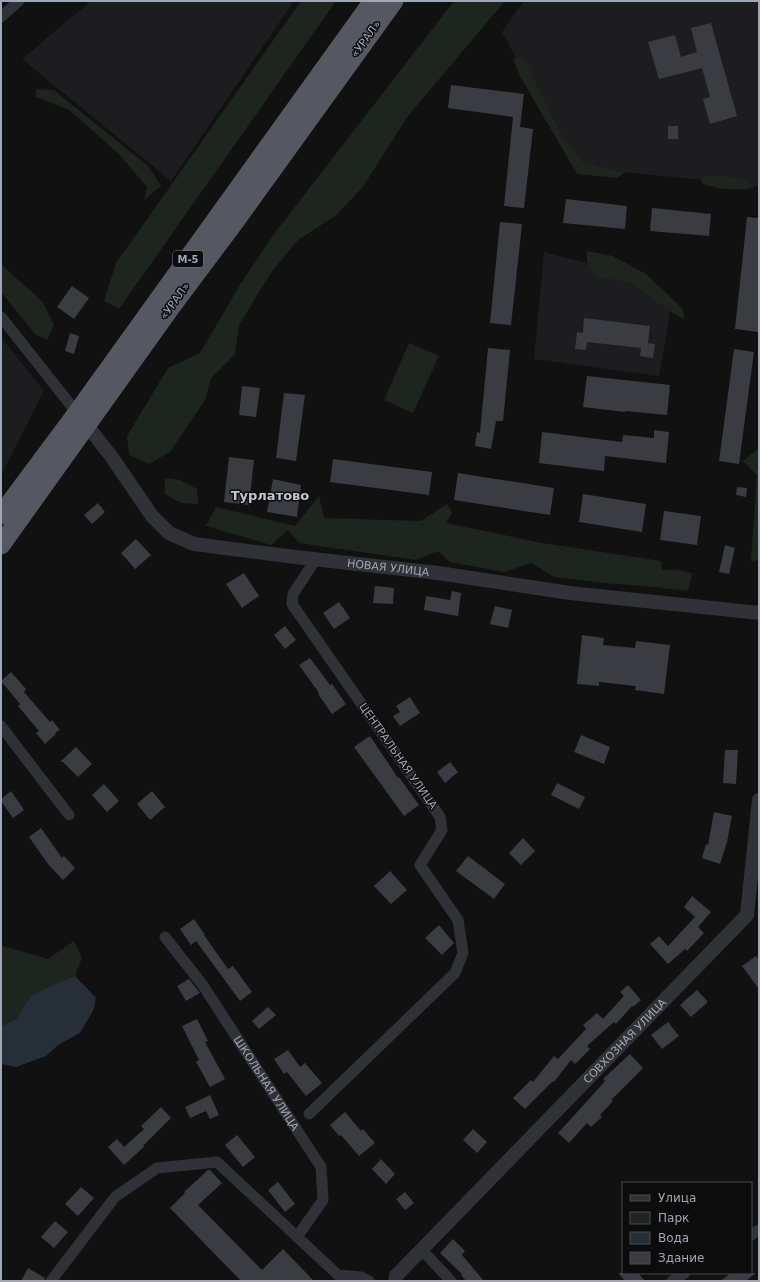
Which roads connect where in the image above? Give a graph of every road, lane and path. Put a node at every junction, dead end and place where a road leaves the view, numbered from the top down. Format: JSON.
{"nodes":[{"id":1,"x":19,"y":1,"type":"edge"},
{"id":2,"x":373,"y":1,"type":"edge"},
{"id":3,"x":394,"y":1,"type":"edge"},
{"id":4,"x":1,"y":17,"type":"edge"},
{"id":5,"x":1,"y":317,"type":"edge"},
{"id":6,"x":82,"y":419,"type":"junction"},
{"id":7,"x":102,"y":446,"type":"junction"},
{"id":8,"x":69,"y":450,"type":"junction"},
{"id":9,"x":1,"y":515,"type":"edge"},
{"id":10,"x":1,"y":545,"type":"edge"},
{"id":11,"x":316,"y":559,"type":"junction"},
{"id":12,"x":759,"y":613,"type":"edge"},
{"id":13,"x":1,"y":726,"type":"edge"},
{"id":14,"x":759,"y":800,"type":"edge"},
{"id":15,"x":69,"y":815,"type":"dead end"},
{"id":16,"x":165,"y":937,"type":"dead end"},
{"id":17,"x":309,"y":1114,"type":"dead end"},
{"id":18,"x":298,"y":1237,"type":"junction"},
{"id":19,"x":422,"y":1250,"type":"junction"},
{"id":20,"x":683,"y":1274,"type":"edge"},
{"id":21,"x":51,"y":1281,"type":"edge"},
{"id":22,"x":369,"y":1281,"type":"edge"},
{"id":23,"x":395,"y":1281,"type":"edge"},
{"id":24,"x":451,"y":1281,"type":"edge"},
{"id":25,"x":672,"y":1281,"type":"edge"}],
"edges":[{"from":1,"to":4,"type":"street"},
{"from":2,"to":6,"type":"highway","name":"«УРАЛ»","number":"М-5"},
{"from":3,"to":6,"type":"highway","name":"«УРАЛ»","number":"М-5"},
{"from":5,"to":6,"type":"street"},
{"from":6,"to":7,"type":"street","name":"НОВАЯ УЛИЦА"},
{"from":6,"to":8,"type":"highway","name":"«УРАЛ»","number":"М-5"},
{"from":6,"to":9,"type":"highway","name":"«УРАЛ»","number":"М-5"},
{"from":7,"to":8,"type":"street"},
{"from":7,"to":11,"type":"street","name":"НОВАЯ УЛИЦА"},
{"from":8,"to":10,"type":"highway","name":"«УРАЛ»","number":"М-5"},
{"from":11,"to":12,"type":"street","name":"НОВАЯ УЛИЦА"},
{"from":11,"to":17,"type":"street","name":"ЦЕНТРАЛЬНАЯ УЛИЦА"},
{"from":13,"to":15,"type":"street"},
{"from":14,"to":19,"type":"street","name":"СОВХОЗНАЯ УЛИЦА"},
{"from":16,"to":18,"type":"street","name":"ШКОЛЬНАЯ УЛИЦА"},
{"from":18,"to":21,"type":"street"},
{"from":18,"to":22,"type":"street"},
{"from":19,"to":23,"type":"street","name":"СОВХОЗНАЯ УЛИЦА"},
{"from":19,"to":24,"type":"street"},
{"from":20,"to":25,"type":"street"}]}
